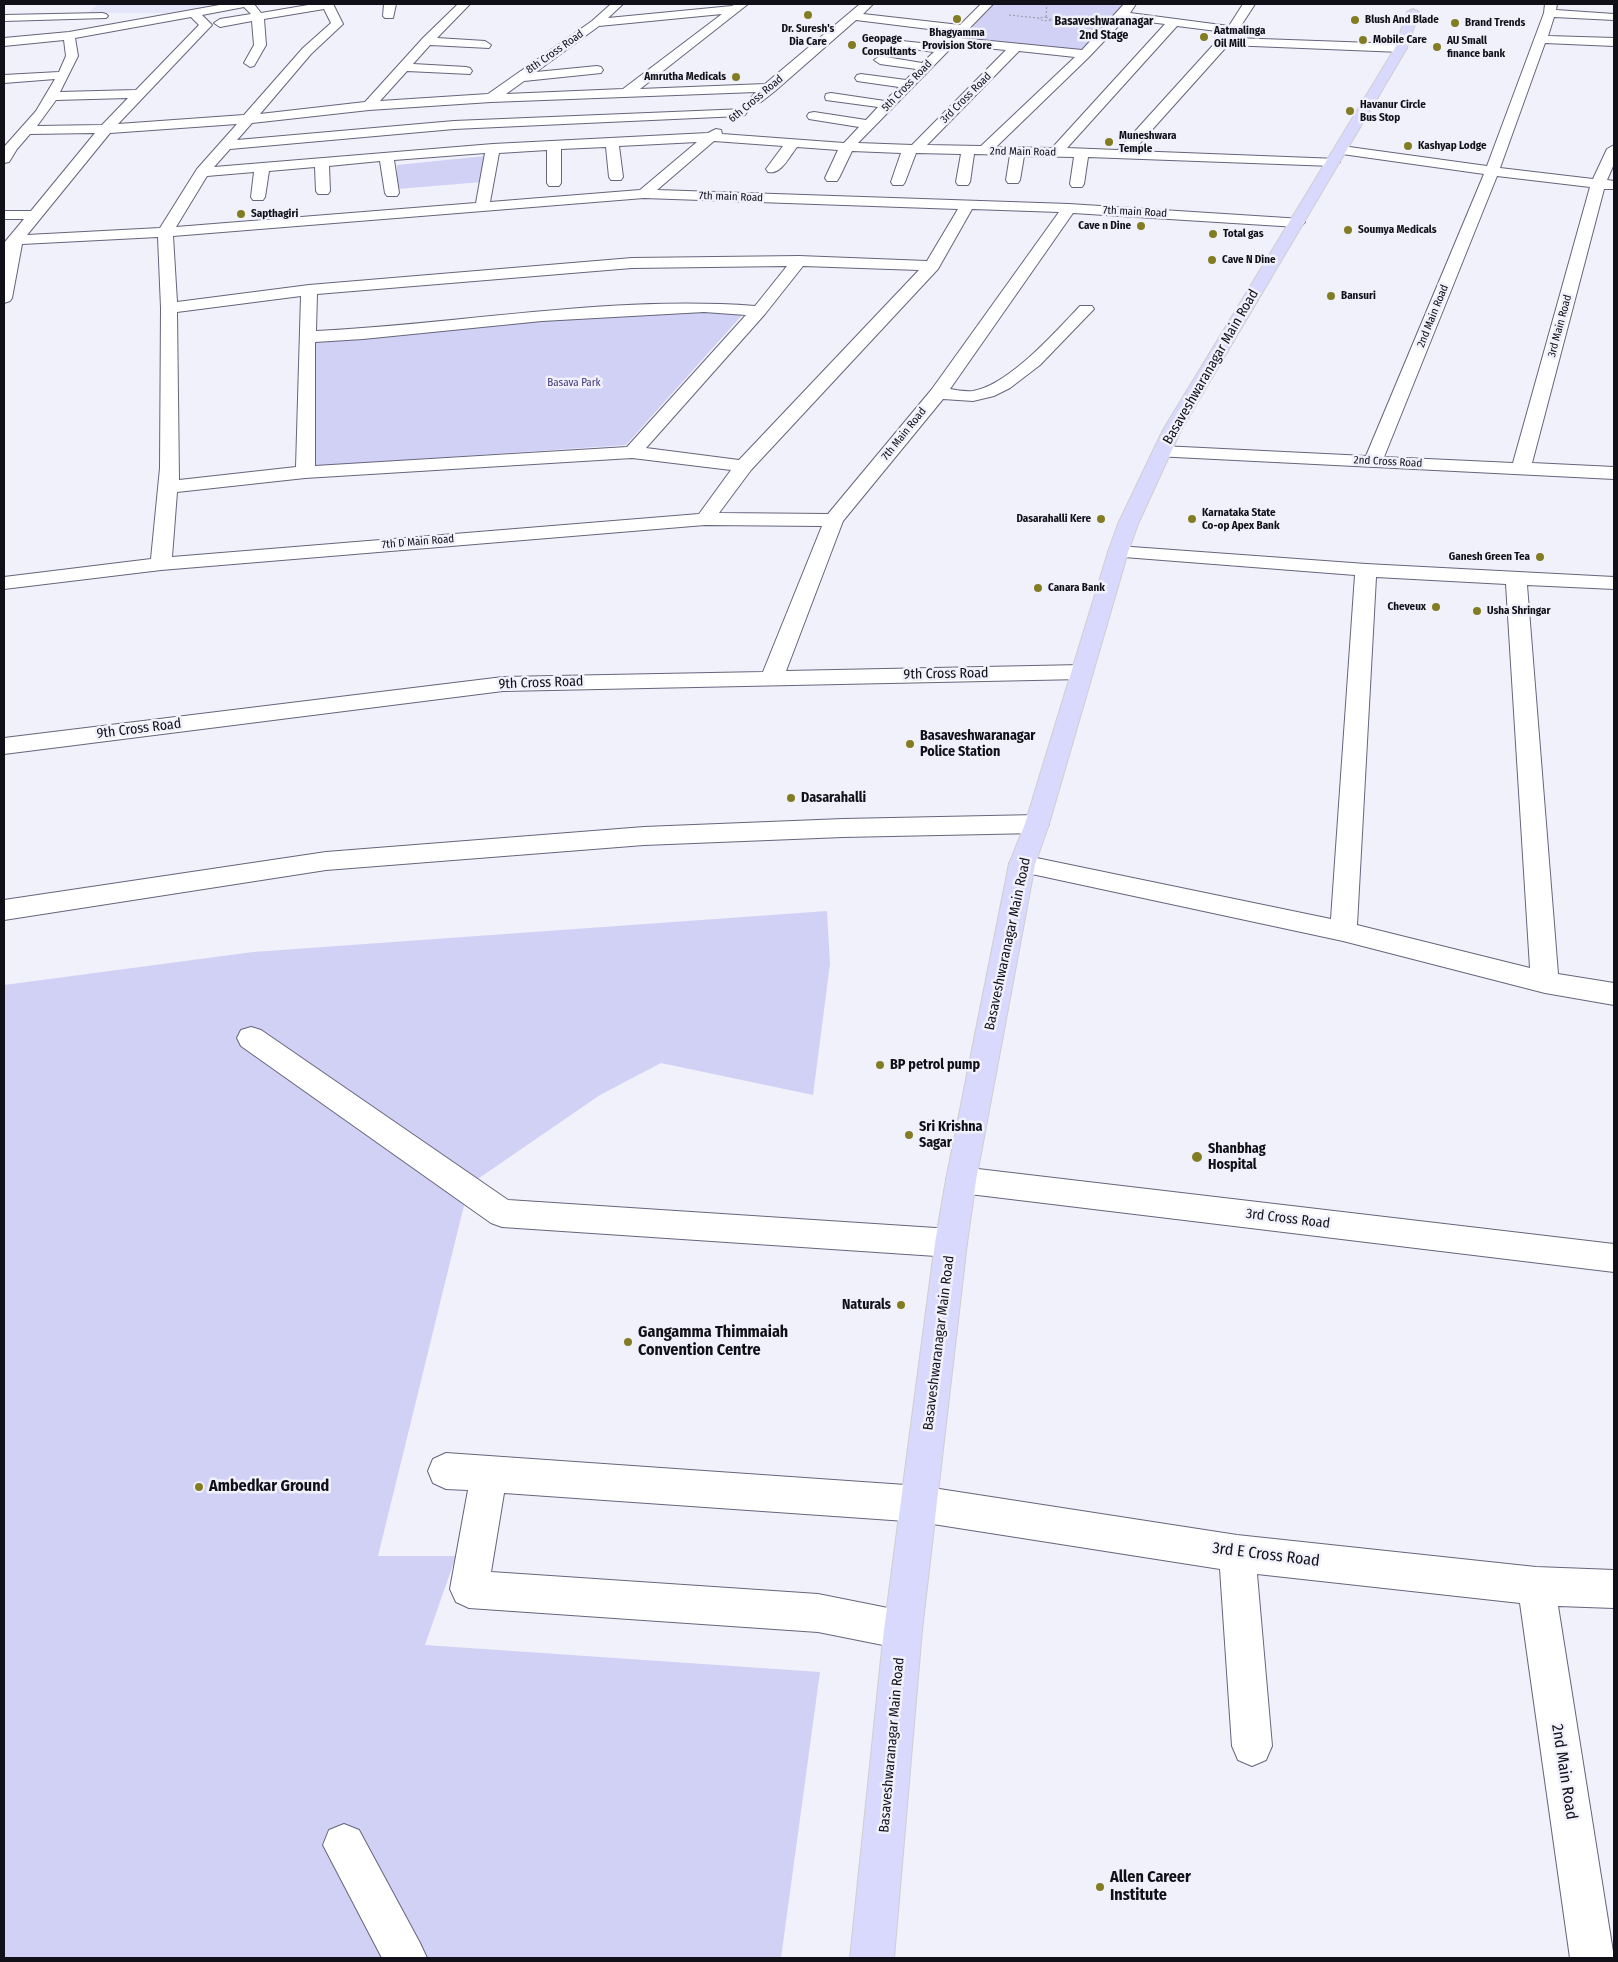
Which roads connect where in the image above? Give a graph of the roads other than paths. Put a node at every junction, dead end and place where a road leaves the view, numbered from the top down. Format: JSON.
{"nodes":[{"id":1,"x":242,"y":4,"type":"edge"},
{"id":2,"x":248,"y":4,"type":"edge"},
{"id":3,"x":327,"y":4,"type":"edge"},
{"id":4,"x":390,"y":4,"type":"edge"},
{"id":5,"x":464,"y":4,"type":"edge"},
{"id":6,"x":599,"y":4,"type":"edge"},
{"id":7,"x":867,"y":4,"type":"edge"},
{"id":8,"x":987,"y":4,"type":"edge"},
{"id":9,"x":1130,"y":4,"type":"edge"},
{"id":10,"x":1249,"y":4,"type":"edge"},
{"id":11,"x":616,"y":5,"type":"edge"},
{"id":12,"x":738,"y":6,"type":"edge"},
{"id":13,"x":1413,"y":7,"type":"edge"},
{"id":14,"x":1550,"y":9,"type":"edge"},
{"id":15,"x":957,"y":12,"type":"dead end"},
{"id":16,"x":194,"y":13,"type":"junction"},
{"id":17,"x":976,"y":15,"type":"junction"},
{"id":18,"x":1122,"y":15,"type":"junction"},
{"id":19,"x":258,"y":16,"type":"junction"},
{"id":20,"x":389,"y":16,"type":"dead end"},
{"id":21,"x":853,"y":16,"type":"junction"},
{"id":22,"x":1614,"y":17,"type":"edge"},
{"id":23,"x":4,"y":18,"type":"edge"},
{"id":24,"x":159,"y":19,"type":"junction"},
{"id":25,"x":1174,"y":22,"type":"junction"},
{"id":26,"x":596,"y":23,"type":"junction"},
{"id":27,"x":206,"y":25,"type":"junction"},
{"id":28,"x":962,"y":30,"type":"junction"},
{"id":29,"x":1233,"y":30,"type":"junction"},
{"id":30,"x":69,"y":36,"type":"junction"},
{"id":31,"x":1540,"y":39,"type":"junction"},
{"id":32,"x":1224,"y":40,"type":"junction"},
{"id":33,"x":427,"y":41,"type":"junction"},
{"id":34,"x":4,"y":42,"type":"edge"},
{"id":35,"x":1614,"y":42,"type":"edge"},
{"id":36,"x":896,"y":44,"type":"dead end"},
{"id":37,"x":485,"y":45,"type":"dead end"},
{"id":38,"x":947,"y":45,"type":"junction"},
{"id":39,"x":1016,"y":47,"type":"junction"},
{"id":40,"x":1401,"y":48,"type":"junction"},
{"id":41,"x":1085,"y":54,"type":"junction"},
{"id":42,"x":880,"y":60,"type":"dead end"},
{"id":43,"x":250,"y":62,"type":"dead end"},
{"id":44,"x":404,"y":67,"type":"junction"},
{"id":45,"x":926,"y":67,"type":"junction"},
{"id":46,"x":598,"y":70,"type":"dead end"},
{"id":47,"x":466,"y":71,"type":"dead end"},
{"id":48,"x":64,"y":75,"type":"junction"},
{"id":49,"x":519,"y":77,"type":"junction"},
{"id":50,"x":861,"y":78,"type":"dead end"},
{"id":51,"x":4,"y":79,"type":"edge"},
{"id":52,"x":908,"y":84,"type":"junction"},
{"id":53,"x":770,"y":88,"type":"junction"},
{"id":54,"x":139,"y":94,"type":"junction"},
{"id":55,"x":625,"y":94,"type":"junction"},
{"id":56,"x":51,"y":96,"type":"junction"},
{"id":57,"x":831,"y":97,"type":"dead end"},
{"id":58,"x":490,"y":98,"type":"junction"},
{"id":59,"x":452,"y":100,"type":"junction"},
{"id":60,"x":889,"y":104,"type":"junction"},
{"id":61,"x":369,"y":106,"type":"junction"},
{"id":62,"x":740,"y":112,"type":"junction"},
{"id":63,"x":41,"y":113,"type":"junction"},
{"id":64,"x":59,"y":113,"type":"dead end"},
{"id":65,"x":103,"y":113,"type":"dead end"},
{"id":66,"x":121,"y":113,"type":"junction"},
{"id":67,"x":814,"y":116,"type":"dead end"},
{"id":68,"x":248,"y":119,"type":"junction"},
{"id":69,"x":454,"y":125,"type":"junction"},
{"id":70,"x":869,"y":125,"type":"junction"},
{"id":71,"x":106,"y":129,"type":"junction"},
{"id":72,"x":25,"y":130,"type":"junction"},
{"id":73,"x":712,"y":137,"type":"junction"},
{"id":74,"x":612,"y":141,"type":"junction"},
{"id":75,"x":224,"y":144,"type":"junction"},
{"id":76,"x":554,"y":144,"type":"junction"},
{"id":77,"x":792,"y":144,"type":"junction"},
{"id":78,"x":847,"y":147,"type":"junction"},
{"id":79,"x":493,"y":148,"type":"junction"},
{"id":80,"x":912,"y":149,"type":"junction"},
{"id":81,"x":1614,"y":149,"type":"edge"},
{"id":82,"x":968,"y":150,"type":"junction"},
{"id":83,"x":453,"y":151,"type":"junction"},
{"id":84,"x":984,"y":151,"type":"junction"},
{"id":85,"x":1018,"y":151,"type":"junction"},
{"id":86,"x":1056,"y":152,"type":"junction"},
{"id":87,"x":1082,"y":152,"type":"junction"},
{"id":88,"x":1122,"y":154,"type":"junction"},
{"id":89,"x":1338,"y":156,"type":"junction"},
{"id":90,"x":386,"y":157,"type":"junction"},
{"id":91,"x":4,"y":159,"type":"edge"},
{"id":92,"x":322,"y":162,"type":"junction"},
{"id":93,"x":262,"y":167,"type":"junction"},
{"id":94,"x":773,"y":169,"type":"dead end"},
{"id":95,"x":1492,"y":171,"type":"junction"},
{"id":96,"x":202,"y":172,"type":"junction"},
{"id":97,"x":616,"y":177,"type":"dead end"},
{"id":98,"x":832,"y":178,"type":"dead end"},
{"id":99,"x":1013,"y":180,"type":"dead end"},
{"id":100,"x":898,"y":182,"type":"dead end"},
{"id":101,"x":963,"y":182,"type":"dead end"},
{"id":102,"x":554,"y":183,"type":"dead end"},
{"id":103,"x":1077,"y":184,"type":"dead end"},
{"id":104,"x":1606,"y":184,"type":"edge"},
{"id":105,"x":323,"y":191,"type":"dead end"},
{"id":106,"x":392,"y":193,"type":"dead end"},
{"id":107,"x":644,"y":194,"type":"junction"},
{"id":108,"x":258,"y":197,"type":"dead end"},
{"id":109,"x":968,"y":204,"type":"junction"},
{"id":110,"x":482,"y":208,"type":"junction"},
{"id":111,"x":1069,"y":208,"type":"junction"},
{"id":112,"x":4,"y":215,"type":"edge"},
{"id":113,"x":36,"y":215,"type":"junction"},
{"id":114,"x":1297,"y":222,"type":"junction"},
{"id":115,"x":165,"y":232,"type":"junction"},
{"id":116,"x":15,"y":240,"type":"junction"},
{"id":117,"x":4,"y":253,"type":"edge"},
{"id":118,"x":799,"y":261,"type":"junction"},
{"id":119,"x":932,"y":266,"type":"junction"},
{"id":120,"x":309,"y":290,"type":"junction"},
{"id":121,"x":4,"y":298,"type":"edge"},
{"id":122,"x":168,"y":308,"type":"junction"},
{"id":123,"x":1086,"y":309,"type":"dead end"},
{"id":124,"x":759,"y":311,"type":"junction"},
{"id":125,"x":307,"y":337,"type":"junction"},
{"id":126,"x":938,"y":393,"type":"junction"},
{"id":127,"x":632,"y":452,"type":"junction"},
{"id":128,"x":1162,"y":452,"type":"junction"},
{"id":129,"x":1373,"y":461,"type":"junction"},
{"id":130,"x":744,"y":466,"type":"junction"},
{"id":131,"x":1522,"y":468,"type":"junction"},
{"id":132,"x":305,"y":472,"type":"junction"},
{"id":133,"x":1614,"y":474,"type":"edge"},
{"id":134,"x":168,"y":487,"type":"junction"},
{"id":135,"x":705,"y":519,"type":"junction"},
{"id":136,"x":834,"y":520,"type":"junction"},
{"id":137,"x":1118,"y":552,"type":"junction"},
{"id":138,"x":161,"y":564,"type":"junction"},
{"id":139,"x":1366,"y":570,"type":"junction"},
{"id":140,"x":1516,"y":579,"type":"junction"},
{"id":141,"x":4,"y":583,"type":"edge"},
{"id":142,"x":1614,"y":583,"type":"edge"},
{"id":143,"x":1082,"y":672,"type":"junction"},
{"id":144,"x":772,"y":677,"type":"junction"},
{"id":145,"x":4,"y":746,"type":"edge"},
{"id":146,"x":1037,"y":824,"type":"junction"},
{"id":147,"x":1022,"y":864,"type":"junction"},
{"id":148,"x":4,"y":910,"type":"edge"},
{"id":149,"x":1343,"y":931,"type":"junction"},
{"id":150,"x":1545,"y":982,"type":"junction"},
{"id":151,"x":1614,"y":994,"type":"edge"},
{"id":152,"x":251,"y":1038,"type":"dead end"},
{"id":153,"x":961,"y":1180,"type":"junction"},
{"id":154,"x":951,"y":1243,"type":"junction"},
{"id":155,"x":1614,"y":1258,"type":"edge"},
{"id":156,"x":446,"y":1471,"type":"dead end"},
{"id":157,"x":489,"y":1474,"type":"junction"},
{"id":158,"x":920,"y":1504,"type":"junction"},
{"id":159,"x":1237,"y":1553,"type":"junction"},
{"id":160,"x":1536,"y":1586,"type":"junction"},
{"id":161,"x":1614,"y":1589,"type":"edge"},
{"id":162,"x":903,"y":1630,"type":"junction"},
{"id":163,"x":1252,"y":1746,"type":"dead end"},
{"id":164,"x":344,"y":1845,"type":"dead end"},
{"id":165,"x":405,"y":1958,"type":"edge"},
{"id":166,"x":872,"y":1958,"type":"edge"},
{"id":167,"x":1592,"y":1958,"type":"edge"}],
"edges":[{"from":1,"to":16,"type":"street"},
{"from":2,"to":19,"type":"street"},
{"from":3,"to":19,"type":"street"},
{"from":3,"to":68,"type":"street"},
{"from":4,"to":20,"type":"street"},
{"from":5,"to":33,"type":"street"},
{"from":6,"to":11,"type":"street"},
{"from":7,"to":21,"type":"street","name":"6th Cross Road"},
{"from":8,"to":17,"type":"street","name":"5th Cross Road"},
{"from":9,"to":18,"type":"street"},
{"from":10,"to":29,"type":"street"},
{"from":11,"to":26,"type":"street","name":"8th Cross Road"},
{"from":12,"to":26,"type":"street"},
{"from":12,"to":55,"type":"street"},
{"from":13,"to":40,"type":"main road","name":"Basaveshwaranagar Main Road"},
{"from":14,"to":22,"type":"street"},
{"from":14,"to":31,"type":"street","name":"2nd Main Road"},
{"from":15,"to":17,"type":"street"},
{"from":16,"to":24,"type":"street"},
{"from":16,"to":27,"type":"street"},
{"from":17,"to":28,"type":"street","name":"5th Cross Road"},
{"from":18,"to":25,"type":"street"},
{"from":18,"to":41,"type":"street"},
{"from":19,"to":27,"type":"street"},
{"from":19,"to":43,"type":"street"},
{"from":21,"to":28,"type":"street"},
{"from":21,"to":53,"type":"street","name":"6th Cross Road"},
{"from":23,"to":24,"type":"street"},
{"from":24,"to":30,"type":"street"},
{"from":25,"to":29,"type":"street"},
{"from":25,"to":86,"type":"street"},
{"from":26,"to":49,"type":"street","name":"8th Cross Road"},
{"from":27,"to":54,"type":"street"},
{"from":28,"to":38,"type":"street","name":"5th Cross Road"},
{"from":29,"to":32,"type":"street"},
{"from":30,"to":34,"type":"street"},
{"from":30,"to":48,"type":"street"},
{"from":31,"to":35,"type":"street"},
{"from":31,"to":95,"type":"street","name":"2nd Main Road"},
{"from":32,"to":40,"type":"street"},
{"from":32,"to":88,"type":"street"},
{"from":33,"to":37,"type":"street"},
{"from":33,"to":44,"type":"street"},
{"from":36,"to":38,"type":"street"},
{"from":38,"to":39,"type":"street"},
{"from":38,"to":45,"type":"street","name":"5th Cross Road"},
{"from":39,"to":41,"type":"street"},
{"from":39,"to":80,"type":"street","name":"3rd Cross Road"},
{"from":40,"to":89,"type":"main road","name":"Basaveshwaranagar Main Road"},
{"from":41,"to":84,"type":"street"},
{"from":42,"to":45,"type":"street"},
{"from":44,"to":47,"type":"street"},
{"from":44,"to":61,"type":"street"},
{"from":45,"to":52,"type":"street","name":"5th Cross Road"},
{"from":46,"to":49,"type":"street"},
{"from":48,"to":51,"type":"street"},
{"from":48,"to":56,"type":"street"},
{"from":49,"to":58,"type":"street","name":"8th Cross Road"},
{"from":50,"to":52,"type":"street"},
{"from":52,"to":60,"type":"street","name":"5th Cross Road"},
{"from":53,"to":55,"type":"street"},
{"from":53,"to":62,"type":"street","name":"6th Cross Road"},
{"from":54,"to":56,"type":"street"},
{"from":54,"to":66,"type":"street"},
{"from":55,"to":58,"type":"street"},
{"from":56,"to":63,"type":"street"},
{"from":57,"to":60,"type":"street"},
{"from":58,"to":59,"type":"street"},
{"from":59,"to":61,"type":"street"},
{"from":59,"to":69,"type":"street"},
{"from":60,"to":70,"type":"street","name":"5th Cross Road"},
{"from":61,"to":68,"type":"street"},
{"from":62,"to":69,"type":"street"},
{"from":62,"to":73,"type":"street","name":"6th Cross Road"},
{"from":63,"to":64,"type":"street"},
{"from":63,"to":72,"type":"street"},
{"from":65,"to":66,"type":"street"},
{"from":66,"to":71,"type":"street"},
{"from":67,"to":70,"type":"street"},
{"from":68,"to":71,"type":"street"},
{"from":68,"to":75,"type":"street"},
{"from":69,"to":75,"type":"street"},
{"from":69,"to":83,"type":"street"},
{"from":70,"to":78,"type":"street","name":"5th Cross Road"},
{"from":71,"to":72,"type":"street"},
{"from":71,"to":113,"type":"street"},
{"from":72,"to":91,"type":"street"},
{"from":73,"to":74,"type":"street","name":"2nd Main Road"},
{"from":73,"to":77,"type":"street","name":"2nd Main Road"},
{"from":73,"to":107,"type":"street","name":"6th Cross Road"},
{"from":74,"to":76,"type":"street","name":"2nd Main Road"},
{"from":74,"to":97,"type":"street"},
{"from":75,"to":96,"type":"street"},
{"from":76,"to":79,"type":"street","name":"2nd Main Road"},
{"from":76,"to":102,"type":"street"},
{"from":77,"to":78,"type":"street","name":"2nd Main Road"},
{"from":77,"to":94,"type":"street"},
{"from":78,"to":80,"type":"street","name":"2nd Main Road"},
{"from":78,"to":98,"type":"street","name":"5th Cross Road"},
{"from":79,"to":83,"type":"street","name":"2nd Main Road"},
{"from":79,"to":110,"type":"street"},
{"from":80,"to":82,"type":"street","name":"2nd Main Road"},
{"from":80,"to":100,"type":"street"},
{"from":81,"to":104,"type":"street","name":"3rd Main Road"},
{"from":82,"to":84,"type":"street","name":"2nd Main Road"},
{"from":82,"to":101,"type":"street"},
{"from":83,"to":90,"type":"street","name":"2nd Main Road"},
{"from":84,"to":85,"type":"street","name":"2nd Main Road"},
{"from":85,"to":86,"type":"street","name":"2nd Main Road"},
{"from":85,"to":99,"type":"street"},
{"from":86,"to":87,"type":"street","name":"2nd Main Road"},
{"from":87,"to":88,"type":"street","name":"2nd Main Road"},
{"from":87,"to":103,"type":"street"},
{"from":88,"to":89,"type":"street","name":"2nd Main Road"},
{"from":89,"to":95,"type":"street","name":"2nd Main Road"},
{"from":89,"to":114,"type":"main road","name":"Basaveshwaranagar Main Road"},
{"from":90,"to":92,"type":"street","name":"2nd Main Road"},
{"from":90,"to":106,"type":"street"},
{"from":92,"to":93,"type":"street","name":"2nd Main Road"},
{"from":92,"to":105,"type":"street"},
{"from":93,"to":96,"type":"street","name":"2nd Main Road"},
{"from":93,"to":108,"type":"street"},
{"from":95,"to":104,"type":"street","name":"2nd Main Road"},
{"from":95,"to":129,"type":"street","name":"2nd Main Road"},
{"from":96,"to":115,"type":"street"},
{"from":104,"to":131,"type":"street","name":"3rd Main Road"},
{"from":107,"to":109,"type":"street","name":"7th main Road"},
{"from":107,"to":110,"type":"street","name":"7th main Road"},
{"from":109,"to":111,"type":"street","name":"7th main Road"},
{"from":109,"to":119,"type":"street"},
{"from":110,"to":115,"type":"street","name":"7th main Road"},
{"from":111,"to":114,"type":"street","name":"7th main Road"},
{"from":111,"to":126,"type":"street","name":"7th Main Road"},
{"from":112,"to":113,"type":"street"},
{"from":113,"to":116,"type":"street"},
{"from":114,"to":128,"type":"main road","name":"Basaveshwaranagar Main Road"},
{"from":115,"to":116,"type":"street","name":"7th main Road"},
{"from":115,"to":122,"type":"street"},
{"from":116,"to":117,"type":"street"},
{"from":116,"to":121,"type":"street"},
{"from":118,"to":119,"type":"street"},
{"from":118,"to":120,"type":"street"},
{"from":118,"to":124,"type":"street"},
{"from":119,"to":130,"type":"street"},
{"from":120,"to":122,"type":"street"},
{"from":120,"to":125,"type":"street"},
{"from":122,"to":134,"type":"street"},
{"from":123,"to":126,"type":"street"},
{"from":124,"to":125,"type":"street"},
{"from":124,"to":127,"type":"street"},
{"from":125,"to":132,"type":"street"},
{"from":126,"to":136,"type":"street","name":"7th Main Road"},
{"from":127,"to":130,"type":"street"},
{"from":127,"to":132,"type":"street"},
{"from":128,"to":129,"type":"street","name":"2nd Cross Road"},
{"from":128,"to":137,"type":"main road","name":"Basaveshwaranagar Main Road"},
{"from":129,"to":131,"type":"street","name":"2nd Cross Road"},
{"from":130,"to":135,"type":"street"},
{"from":131,"to":133,"type":"street","name":"2nd Cross Road"},
{"from":132,"to":134,"type":"street"},
{"from":134,"to":138,"type":"street"},
{"from":135,"to":136,"type":"street","name":"7th D Main Road"},
{"from":135,"to":138,"type":"street","name":"7th D Main Road"},
{"from":136,"to":144,"type":"street","name":"7th Main Road"},
{"from":137,"to":139,"type":"street"},
{"from":137,"to":143,"type":"main road","name":"Basaveshwaranagar Main Road"},
{"from":138,"to":141,"type":"street","name":"7th D Main Road"},
{"from":139,"to":140,"type":"street"},
{"from":139,"to":149,"type":"street"},
{"from":140,"to":142,"type":"street"},
{"from":140,"to":150,"type":"street"},
{"from":143,"to":144,"type":"street","name":"9th Cross Road"},
{"from":143,"to":146,"type":"main road","name":"Basaveshwaranagar Main Road"},
{"from":144,"to":145,"type":"street","name":"9th Cross Road"},
{"from":146,"to":147,"type":"main road","name":"Basaveshwaranagar Main Road"},
{"from":146,"to":148,"type":"street"},
{"from":147,"to":149,"type":"street"},
{"from":147,"to":153,"type":"main road","name":"Basaveshwaranagar Main Road"},
{"from":149,"to":150,"type":"street"},
{"from":150,"to":151,"type":"street"},
{"from":152,"to":154,"type":"street"},
{"from":153,"to":154,"type":"main road","name":"Basaveshwaranagar Main Road"},
{"from":153,"to":155,"type":"street","name":"3rd Cross Road"},
{"from":154,"to":158,"type":"main road","name":"Basaveshwaranagar Main Road"},
{"from":156,"to":157,"type":"street","name":"3rd E Cross Road"},
{"from":157,"to":158,"type":"street","name":"3rd E Cross Road"},
{"from":157,"to":162,"type":"street"},
{"from":158,"to":159,"type":"street","name":"3rd E Cross Road"},
{"from":158,"to":162,"type":"main road","name":"Basaveshwaranagar Main Road"},
{"from":159,"to":160,"type":"street","name":"3rd E Cross Road"},
{"from":159,"to":163,"type":"street"},
{"from":160,"to":161,"type":"street","name":"3rd E Cross Road"},
{"from":160,"to":167,"type":"street","name":"2nd Main Road"},
{"from":162,"to":166,"type":"main road","name":"Basaveshwaranagar Main Road"},
{"from":164,"to":165,"type":"street"}]}
